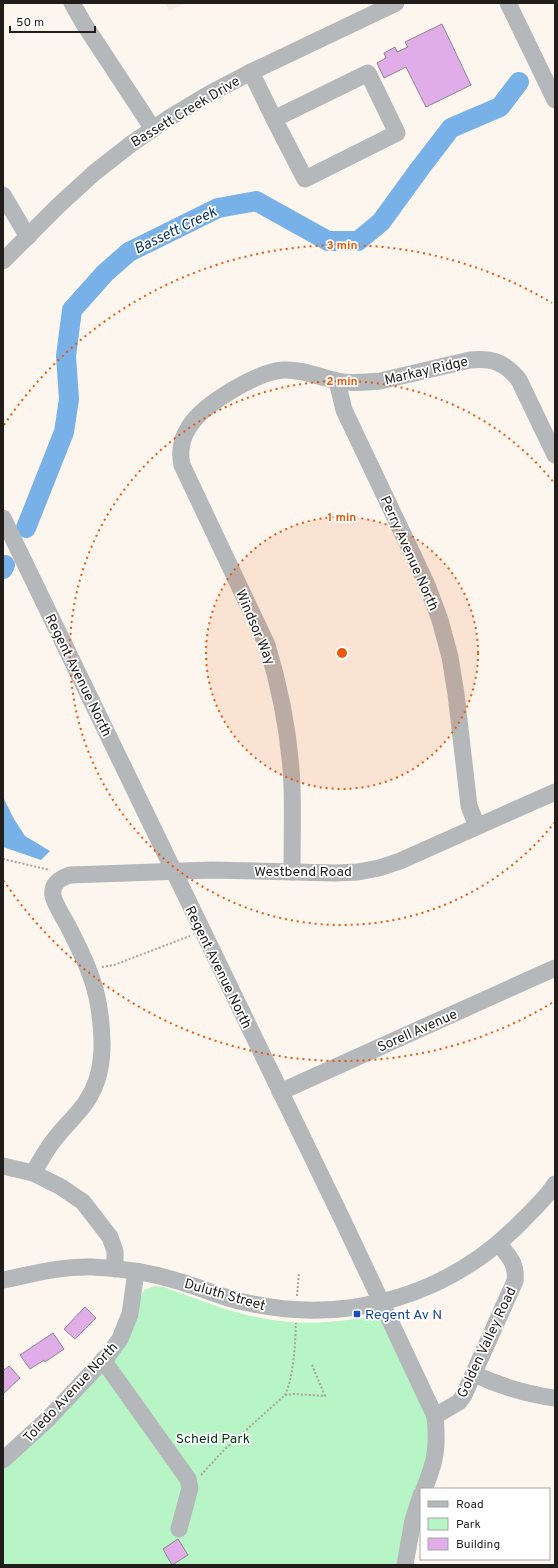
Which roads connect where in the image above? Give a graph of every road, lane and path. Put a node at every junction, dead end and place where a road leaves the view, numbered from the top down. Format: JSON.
{"nodes":[{"id":1,"x":72,"y":3,"type":"edge"},
{"id":2,"x":396,"y":3,"type":"edge"},
{"id":3,"x":508,"y":3,"type":"edge"},
{"id":4,"x":251,"y":72,"type":"junction"},
{"id":5,"x":555,"y":100,"type":"edge"},
{"id":6,"x":274,"y":118,"type":"junction"},
{"id":7,"x":153,"y":129,"type":"junction"},
{"id":8,"x":3,"y":195,"type":"edge"},
{"id":9,"x":28,"y":237,"type":"junction"},
{"id":10,"x":3,"y":261,"type":"edge"},
{"id":11,"x":337,"y":381,"type":"junction"},
{"id":12,"x":182,"y":442,"type":"joint"},
{"id":13,"x":555,"y":456,"type":"edge"},
{"id":14,"x":3,"y":518,"type":"edge"},
{"id":15,"x":555,"y":792,"type":"edge"},
{"id":16,"x":477,"y":826,"type":"junction"},
{"id":17,"x":3,"y":859,"type":"edge"},
{"id":18,"x":173,"y":871,"type":"junction"},
{"id":19,"x":292,"y":872,"type":"junction"},
{"id":20,"x":60,"y":878,"type":"junction"},
{"id":21,"x":194,"y":935,"type":"dead end"},
{"id":22,"x":101,"y":967,"type":"dead end"},
{"id":23,"x":555,"y":968,"type":"edge"},
{"id":24,"x":280,"y":1092,"type":"junction"},
{"id":25,"x":3,"y":1166,"type":"edge"},
{"id":26,"x":33,"y":1173,"type":"junction"},
{"id":27,"x":555,"y":1184,"type":"edge"},
{"id":28,"x":499,"y":1244,"type":"junction"},
{"id":29,"x":115,"y":1269,"type":"junction"},
{"id":30,"x":136,"y":1272,"type":"junction"},
{"id":31,"x":6,"y":1280,"type":"edge"},
{"id":32,"x":381,"y":1302,"type":"junction"},
{"id":33,"x":295,"y":1341,"type":"dead end"},
{"id":34,"x":103,"y":1360,"type":"junction"},
{"id":35,"x":312,"y":1365,"type":"dead end"},
{"id":36,"x":474,"y":1374,"type":"junction"},
{"id":37,"x":285,"y":1395,"type":"junction"},
{"id":38,"x":555,"y":1398,"type":"edge"},
{"id":39,"x":435,"y":1416,"type":"junction"},
{"id":40,"x":3,"y":1460,"type":"edge"},
{"id":41,"x":190,"y":1488,"type":"junction"},
{"id":42,"x":424,"y":1488,"type":"edge"},
{"id":43,"x":420,"y":1498,"type":"edge"},
{"id":44,"x":179,"y":1529,"type":"dead end"},
{"id":45,"x":405,"y":1565,"type":"edge"}],
"edges":[{"from":1,"to":7,"type":"street"},
{"from":2,"to":4,"type":"street","name":"Bassett Creek Drive"},
{"from":3,"to":5,"type":"street"},
{"from":4,"to":6,"type":"street"},
{"from":4,"to":7,"type":"street","name":"Bassett Creek Drive"},
{"from":6,"to":6,"type":"street"},
{"from":7,"to":9,"type":"street","name":"Bassett Creek Drive"},
{"from":8,"to":9,"type":"street"},
{"from":9,"to":10,"type":"street","name":"Bassett Creek Drive"},
{"from":11,"to":12,"type":"street","name":"Markay Ridge"},
{"from":11,"to":13,"type":"street","name":"Markay Ridge"},
{"from":11,"to":16,"type":"street","name":"Perry Avenue North"},
{"from":12,"to":19,"type":"street","name":"Windsor Way"},
{"from":14,"to":18,"type":"street","name":"Regent Avenue North"},
{"from":15,"to":16,"type":"street","name":"Westbend Road"},
{"from":16,"to":19,"type":"street","name":"Westbend Road"},
{"from":17,"to":20,"type":"path"},
{"from":18,"to":19,"type":"street","name":"Westbend Road"},
{"from":18,"to":20,"type":"street","name":"Westbend Road"},
{"from":18,"to":24,"type":"street","name":"Regent Avenue North"},
{"from":20,"to":26,"type":"street"},
{"from":21,"to":22,"type":"path"},
{"from":23,"to":24,"type":"street","name":"Sorell Avenue"},
{"from":24,"to":32,"type":"street","name":"Regent Avenue North"},
{"from":25,"to":26,"type":"street"},
{"from":26,"to":29,"type":"street"},
{"from":27,"to":28,"type":"street"},
{"from":28,"to":32,"type":"street","name":"Duluth Street"},
{"from":28,"to":36,"type":"street","name":"Golden Valley Road"},
{"from":29,"to":30,"type":"street","name":"Duluth Street"},
{"from":29,"to":31,"type":"street","name":"Duluth Street"},
{"from":30,"to":32,"type":"street","name":"Duluth Street"},
{"from":30,"to":34,"type":"street","name":"Toledo Avenue North"},
{"from":32,"to":39,"type":"street","name":"Regent Avenue North"},
{"from":33,"to":37,"type":"path"},
{"from":34,"to":40,"type":"street","name":"Toledo Avenue North"},
{"from":34,"to":41,"type":"street"},
{"from":35,"to":37,"type":"path"},
{"from":36,"to":38,"type":"street"},
{"from":36,"to":39,"type":"street","name":"Golden Valley Road"},
{"from":37,"to":41,"type":"path"},
{"from":39,"to":42,"type":"street"},
{"from":41,"to":44,"type":"street"},
{"from":43,"to":45,"type":"street"}]}
